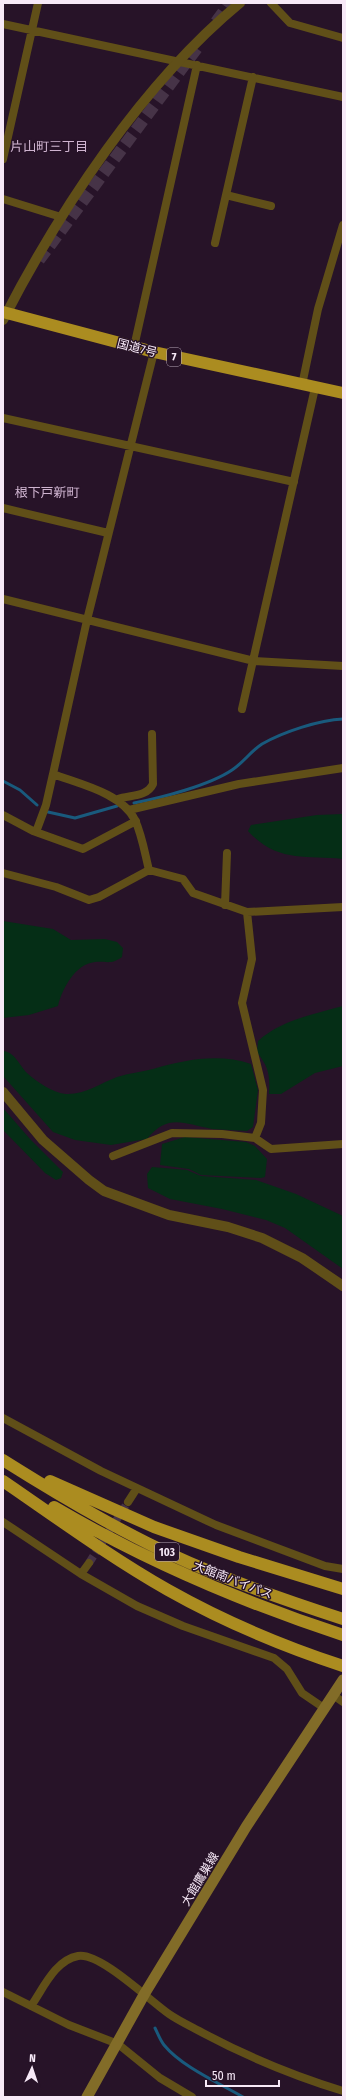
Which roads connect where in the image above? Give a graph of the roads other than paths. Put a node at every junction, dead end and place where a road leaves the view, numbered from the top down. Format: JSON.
{"nodes":[{"id":1,"x":38,"y":3,"type":"edge"},
{"id":2,"x":240,"y":3,"type":"edge"},
{"id":3,"x":271,"y":3,"type":"edge"},
{"id":4,"x":3,"y":24,"type":"edge"},
{"id":5,"x":31,"y":30,"type":"junction"},
{"id":6,"x":343,"y":38,"type":"edge"},
{"id":7,"x":177,"y":61,"type":"junction"},
{"id":8,"x":197,"y":65,"type":"junction"},
{"id":9,"x":253,"y":77,"type":"junction"},
{"id":10,"x":343,"y":97,"type":"edge"},
{"id":11,"x":3,"y":159,"type":"edge"},
{"id":12,"x":226,"y":195,"type":"junction"},
{"id":13,"x":3,"y":199,"type":"edge"},
{"id":14,"x":271,"y":206,"type":"dead end"},
{"id":15,"x":61,"y":217,"type":"junction"},
{"id":16,"x":343,"y":226,"type":"edge"},
{"id":17,"x":215,"y":243,"type":"dead end"},
{"id":18,"x":4,"y":315,"type":"edge"},
{"id":19,"x":134,"y":347,"type":"junction"},
{"id":20,"x":154,"y":352,"type":"junction"},
{"id":21,"x":302,"y":385,"type":"junction"},
{"id":22,"x":315,"y":388,"type":"junction"},
{"id":23,"x":343,"y":393,"type":"edge"},
{"id":24,"x":3,"y":418,"type":"edge"},
{"id":25,"x":131,"y":447,"type":"junction"},
{"id":26,"x":294,"y":482,"type":"junction"},
{"id":27,"x":3,"y":508,"type":"edge"},
{"id":28,"x":108,"y":533,"type":"junction"},
{"id":29,"x":3,"y":599,"type":"edge"},
{"id":30,"x":87,"y":620,"type":"junction"},
{"id":31,"x":254,"y":661,"type":"junction"},
{"id":32,"x":343,"y":666,"type":"edge"},
{"id":33,"x":242,"y":709,"type":"dead end"},
{"id":34,"x":152,"y":734,"type":"dead end"},
{"id":35,"x":343,"y":768,"type":"edge"},
{"id":36,"x":53,"y":774,"type":"junction"},
{"id":37,"x":118,"y":799,"type":"junction"},
{"id":38,"x":129,"y":810,"type":"junction"},
{"id":39,"x":3,"y":815,"type":"edge"},
{"id":40,"x":136,"y":821,"type":"junction"},
{"id":41,"x":36,"y":832,"type":"junction"},
{"id":42,"x":227,"y":853,"type":"dead end"},
{"id":43,"x":149,"y":870,"type":"junction"},
{"id":44,"x":3,"y":873,"type":"edge"},
{"id":45,"x":225,"y":905,"type":"junction"},
{"id":46,"x":343,"y":907,"type":"edge"},
{"id":47,"x":247,"y":912,"type":"junction"},
{"id":48,"x":3,"y":1092,"type":"edge"},
{"id":49,"x":255,"y":1138,"type":"junction"},
{"id":50,"x":343,"y":1144,"type":"edge"},
{"id":51,"x":113,"y":1156,"type":"dead end"},
{"id":52,"x":343,"y":1286,"type":"edge"},
{"id":53,"x":3,"y":1418,"type":"edge"},
{"id":54,"x":3,"y":1457,"type":"edge"},
{"id":55,"x":3,"y":1460,"type":"edge"},
{"id":56,"x":3,"y":1477,"type":"edge"},
{"id":57,"x":3,"y":1481,"type":"edge"},
{"id":58,"x":137,"y":1488,"type":"junction"},
{"id":59,"x":128,"y":1502,"type":"tunnel mouth"},
{"id":60,"x":3,"y":1522,"type":"edge"},
{"id":61,"x":89,"y":1562,"type":"tunnel mouth"},
{"id":62,"x":343,"y":1569,"type":"edge"},
{"id":63,"x":81,"y":1574,"type":"junction"},
{"id":64,"x":343,"y":1589,"type":"edge"},
{"id":65,"x":343,"y":1619,"type":"edge"},
{"id":66,"x":343,"y":1635,"type":"edge"},
{"id":67,"x":343,"y":1666,"type":"edge"},
{"id":68,"x":343,"y":1680,"type":"edge"},
{"id":69,"x":333,"y":1695,"type":"junction"},
{"id":70,"x":343,"y":1702,"type":"edge"},
{"id":71,"x":324,"y":1708,"type":"junction"},
{"id":72,"x":3,"y":1992,"type":"edge"},
{"id":73,"x":145,"y":1993,"type":"junction"},
{"id":74,"x":31,"y":2006,"type":"junction"},
{"id":75,"x":118,"y":2044,"type":"junction"},
{"id":76,"x":343,"y":2091,"type":"edge"},
{"id":77,"x":87,"y":2097,"type":"edge"},
{"id":78,"x":192,"y":2097,"type":"edge"}],
"edges":[{"from":1,"to":5,"type":"street"},
{"from":2,"to":7,"type":"street"},
{"from":3,"to":6,"type":"street"},
{"from":4,"to":5,"type":"street"},
{"from":5,"to":7,"type":"street"},
{"from":5,"to":11,"type":"street"},
{"from":7,"to":8,"type":"street"},
{"from":7,"to":15,"type":"street"},
{"from":8,"to":9,"type":"street"},
{"from":8,"to":19,"type":"street"},
{"from":9,"to":10,"type":"street"},
{"from":9,"to":12,"type":"street"},
{"from":12,"to":14,"type":"street"},
{"from":12,"to":17,"type":"street"},
{"from":13,"to":15,"type":"street"},
{"from":15,"to":18,"type":"street"},
{"from":16,"to":21,"type":"street"},
{"from":18,"to":19,"type":"highway","name":"国道7号","number":"7"},
{"from":19,"to":20,"type":"highway","name":"国道7号","number":"7"},
{"from":20,"to":21,"type":"highway","name":"国道7号","number":"7"},
{"from":20,"to":25,"type":"street"},
{"from":21,"to":22,"type":"highway","name":"国道7号","number":"7"},
{"from":22,"to":23,"type":"highway","name":"国道7号","number":"7"},
{"from":22,"to":26,"type":"street"},
{"from":24,"to":25,"type":"street"},
{"from":25,"to":26,"type":"street"},
{"from":25,"to":28,"type":"street"},
{"from":26,"to":31,"type":"street"},
{"from":27,"to":28,"type":"street"},
{"from":28,"to":30,"type":"street"},
{"from":29,"to":30,"type":"street"},
{"from":30,"to":31,"type":"street"},
{"from":30,"to":36,"type":"street"},
{"from":31,"to":32,"type":"street"},
{"from":31,"to":33,"type":"street"},
{"from":34,"to":37,"type":"street"},
{"from":35,"to":38,"type":"street"},
{"from":36,"to":37,"type":"street"},
{"from":36,"to":41,"type":"street"},
{"from":37,"to":38,"type":"street"},
{"from":38,"to":40,"type":"street"},
{"from":39,"to":41,"type":"street"},
{"from":40,"to":41,"type":"street"},
{"from":40,"to":43,"type":"street"},
{"from":42,"to":45,"type":"street"},
{"from":43,"to":44,"type":"street"},
{"from":43,"to":45,"type":"street"},
{"from":45,"to":47,"type":"street"},
{"from":46,"to":47,"type":"street"},
{"from":47,"to":49,"type":"street"},
{"from":48,"to":52,"type":"street"},
{"from":49,"to":50,"type":"street"},
{"from":49,"to":51,"type":"street"},
{"from":53,"to":58,"type":"street"},
{"from":54,"to":64,"type":"highway"},
{"from":55,"to":65,"type":"highway","name":"大館南バイパス","number":"103"},
{"from":56,"to":66,"type":"highway","name":"大館南バイパス","number":"103"},
{"from":57,"to":67,"type":"highway"},
{"from":58,"to":59,"type":"street"},
{"from":58,"to":62,"type":"street"},
{"from":60,"to":63,"type":"street"},
{"from":61,"to":63,"type":"street"},
{"from":63,"to":71,"type":"street"},
{"from":68,"to":69,"type":"main road","name":"大館鷹巣線"},
{"from":69,"to":70,"type":"street"},
{"from":69,"to":71,"type":"main road","name":"大館鷹巣線"},
{"from":71,"to":73,"type":"main road","name":"大館鷹巣線"},
{"from":72,"to":74,"type":"street"},
{"from":73,"to":74,"type":"street"},
{"from":73,"to":75,"type":"main road","name":"大館鷹巣線"},
{"from":73,"to":76,"type":"street"},
{"from":74,"to":75,"type":"street"},
{"from":75,"to":77,"type":"main road","name":"大館鷹巣線"},
{"from":75,"to":78,"type":"street"}]}
